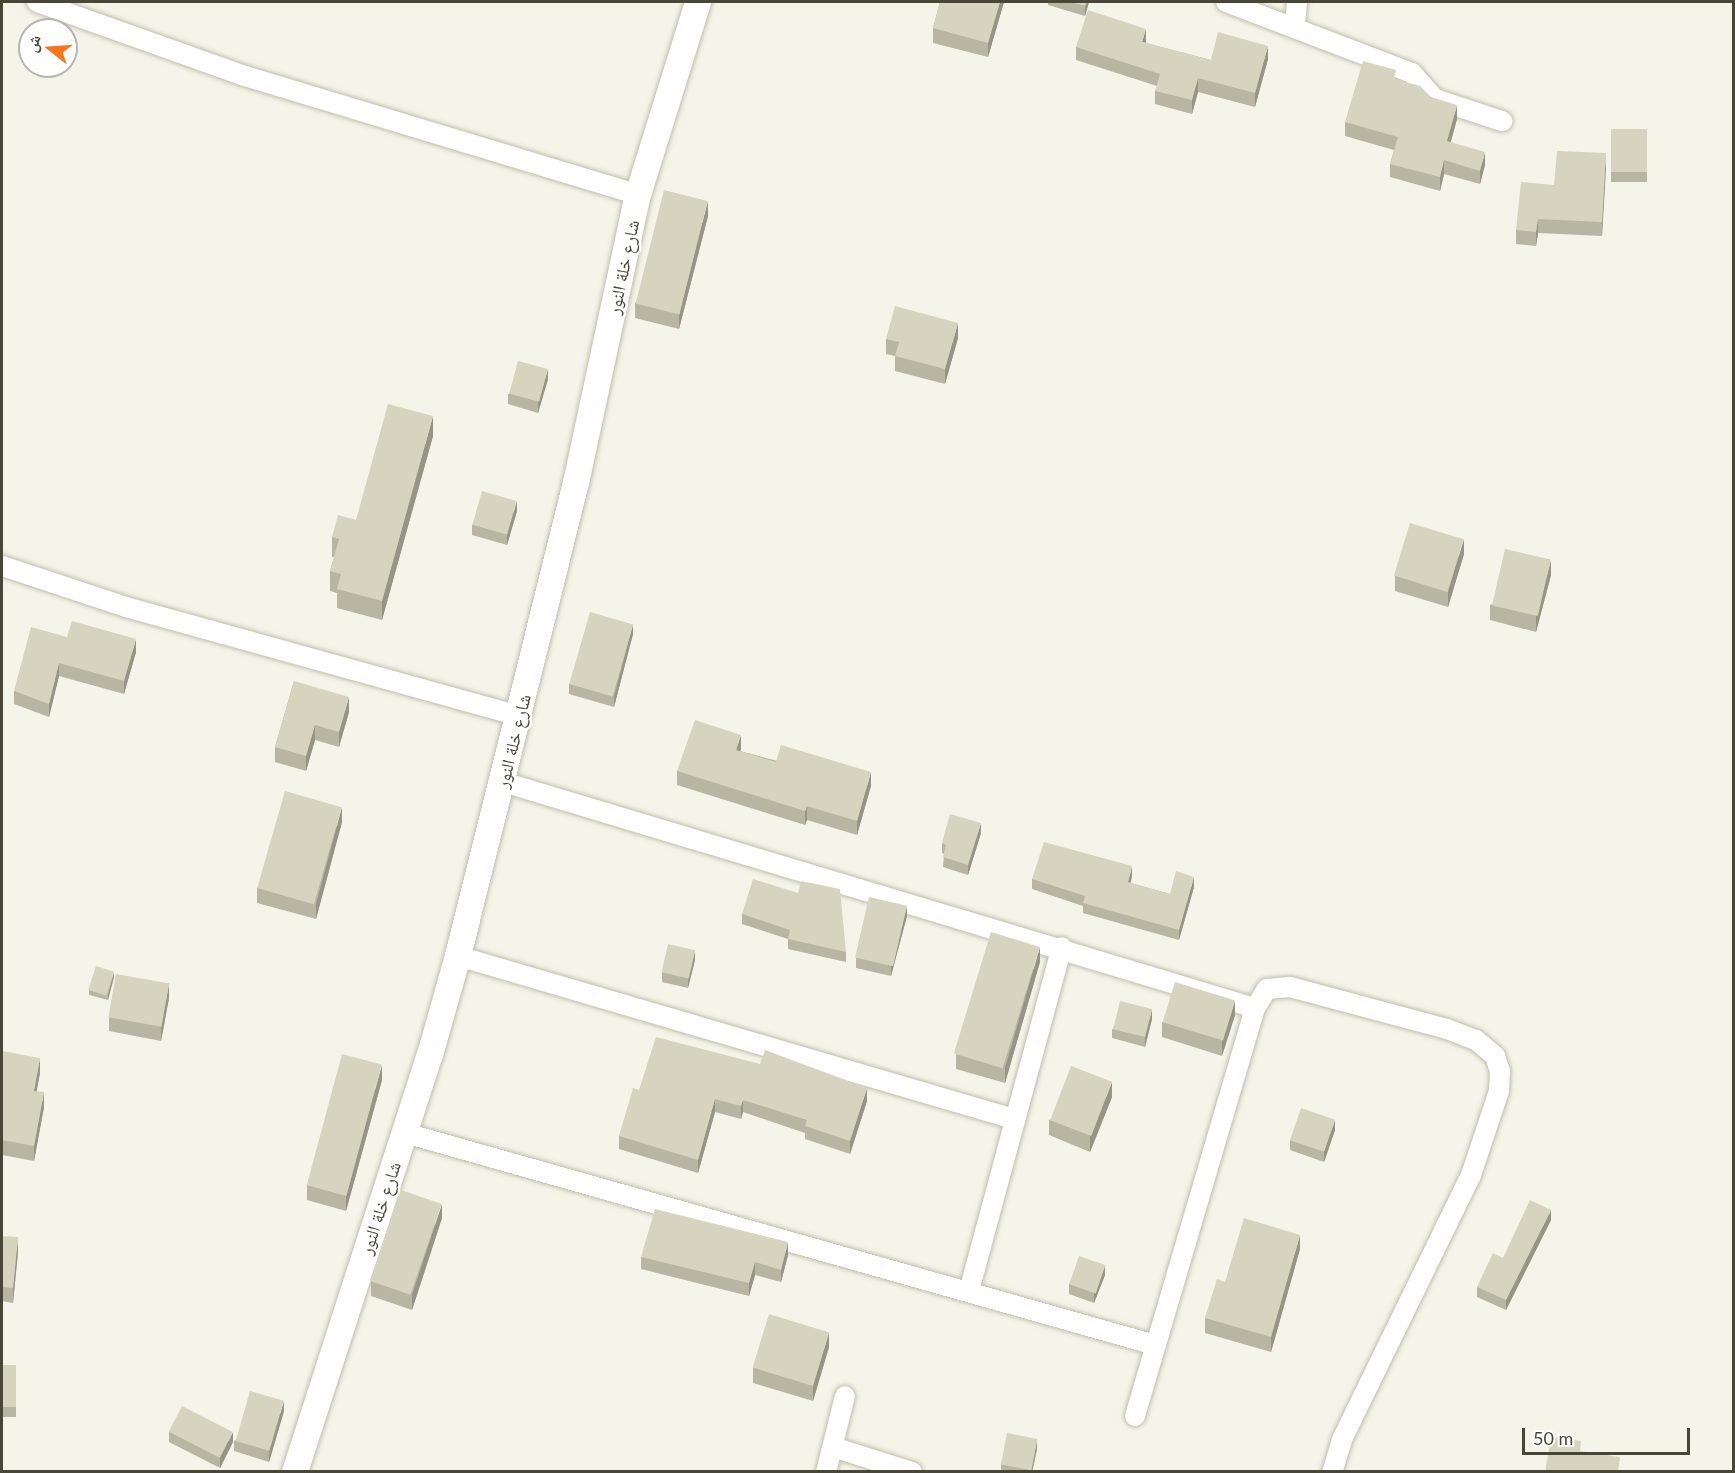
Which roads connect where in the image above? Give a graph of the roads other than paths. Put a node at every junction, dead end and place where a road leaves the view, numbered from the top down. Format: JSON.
{"nodes":[{"id":1,"x":37,"y":2,"type":"edge"},
{"id":2,"x":698,"y":2,"type":"edge"},
{"id":3,"x":1226,"y":2,"type":"edge"},
{"id":4,"x":1297,"y":2,"type":"edge"},
{"id":5,"x":1295,"y":25,"type":"junction"},
{"id":6,"x":1502,"y":121,"type":"dead end"},
{"id":7,"x":638,"y":195,"type":"junction"},
{"id":8,"x":2,"y":566,"type":"edge"},
{"id":9,"x":519,"y":716,"type":"junction"},
{"id":10,"x":503,"y":782,"type":"junction"},
{"id":11,"x":1062,"y":947,"type":"junction"},
{"id":12,"x":458,"y":956,"type":"junction"},
{"id":13,"x":1255,"y":1008,"type":"junction"},
{"id":14,"x":1014,"y":1119,"type":"junction"},
{"id":15,"x":405,"y":1133,"type":"junction"},
{"id":16,"x":969,"y":1291,"type":"junction"},
{"id":17,"x":1155,"y":1345,"type":"junction"},
{"id":18,"x":845,"y":1396,"type":"dead end"},
{"id":19,"x":1135,"y":1416,"type":"dead end"},
{"id":20,"x":834,"y":1447,"type":"junction"},
{"id":21,"x":295,"y":1472,"type":"edge"},
{"id":22,"x":826,"y":1472,"type":"edge"},
{"id":23,"x":912,"y":1472,"type":"edge"},
{"id":24,"x":1332,"y":1472,"type":"edge"}],
"edges":[{"from":1,"to":7,"type":"street"},
{"from":2,"to":7,"type":"street","name":"شارع خلة النور"},
{"from":3,"to":5,"type":"street"},
{"from":4,"to":5,"type":"street"},
{"from":5,"to":6,"type":"street"},
{"from":7,"to":9,"type":"street","name":"شارع خلة النور"},
{"from":8,"to":9,"type":"street"},
{"from":9,"to":10,"type":"street","name":"شارع خلة النور"},
{"from":10,"to":11,"type":"street"},
{"from":10,"to":12,"type":"street","name":"شارع خلة النور"},
{"from":11,"to":13,"type":"street"},
{"from":11,"to":14,"type":"street"},
{"from":12,"to":14,"type":"street"},
{"from":12,"to":15,"type":"street","name":"شارع خلة النور"},
{"from":13,"to":17,"type":"street"},
{"from":13,"to":24,"type":"street"},
{"from":14,"to":16,"type":"street"},
{"from":15,"to":16,"type":"street"},
{"from":15,"to":21,"type":"street","name":"شارع خلة النور"},
{"from":16,"to":17,"type":"street"},
{"from":17,"to":19,"type":"street"},
{"from":18,"to":20,"type":"street"},
{"from":20,"to":22,"type":"street"},
{"from":20,"to":23,"type":"street"}]}
